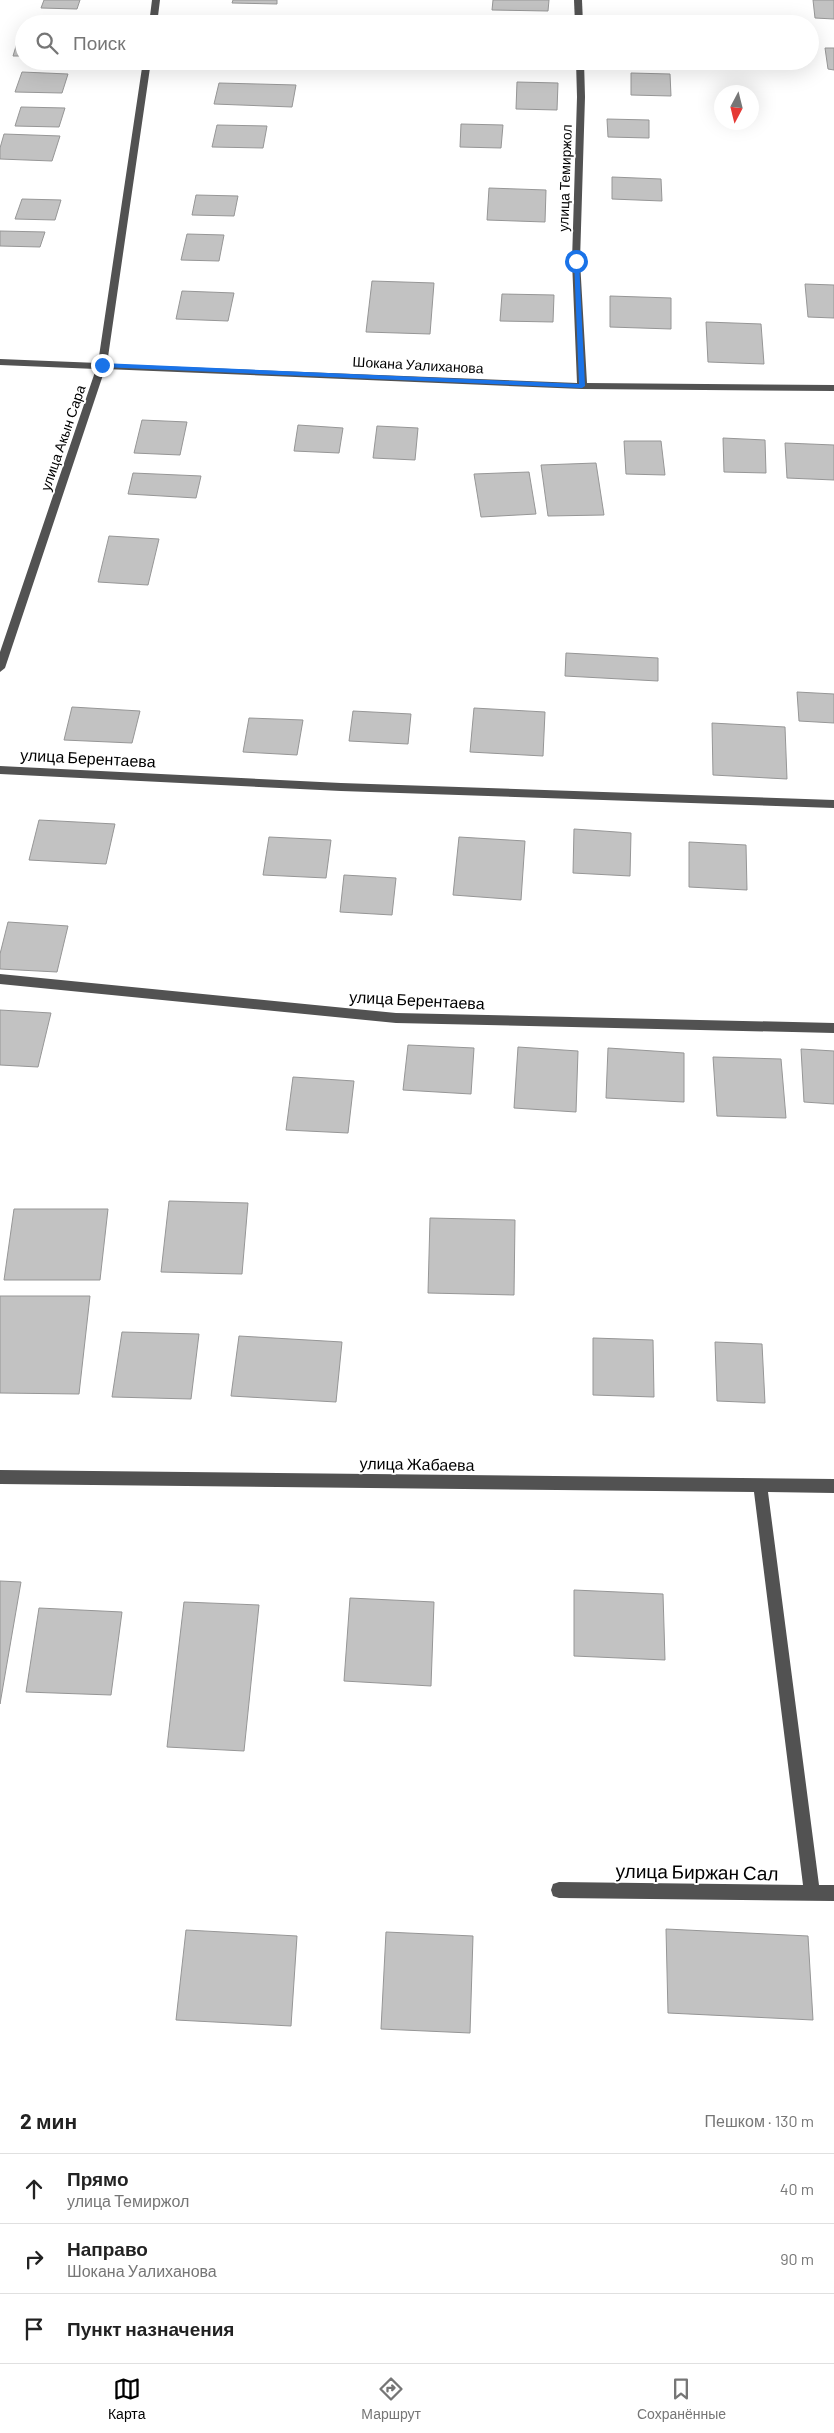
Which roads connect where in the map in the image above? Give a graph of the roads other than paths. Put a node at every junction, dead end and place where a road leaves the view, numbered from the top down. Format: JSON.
{"nodes":[{"id":1,"x":156,"y":0,"type":"edge"},
{"id":2,"x":578,"y":0,"type":"edge"},
{"id":3,"x":154,"y":15,"type":"edge"},
{"id":4,"x":579,"y":15,"type":"edge"},
{"id":5,"x":146,"y":70,"type":"edge"},
{"id":6,"x":580,"y":70,"type":"edge"},
{"id":7,"x":0,"y":362,"type":"edge"},
{"id":8,"x":102,"y":365,"type":"junction"},
{"id":9,"x":582,"y":386,"type":"junction"},
{"id":10,"x":834,"y":388,"type":"edge"},
{"id":11,"x":0,"y":668,"type":"edge"},
{"id":12,"x":0,"y":770,"type":"edge"},
{"id":13,"x":834,"y":804,"type":"edge"},
{"id":14,"x":0,"y":979,"type":"edge"},
{"id":15,"x":834,"y":1028,"type":"edge"},
{"id":16,"x":0,"y":1476,"type":"edge"},
{"id":17,"x":760,"y":1485,"type":"junction"},
{"id":18,"x":834,"y":1486,"type":"edge"},
{"id":19,"x":559,"y":1890,"type":"dead end"},
{"id":20,"x":812,"y":1893,"type":"junction"},
{"id":21,"x":834,"y":1893,"type":"edge"}],
"edges":[{"from":1,"to":3,"type":"street"},
{"from":2,"to":4,"type":"street"},
{"from":5,"to":8,"type":"street","name":"улица Акын Сара"},
{"from":6,"to":9,"type":"street","name":"улица Темиржол"},
{"from":7,"to":8,"type":"street","name":"Шокана Уалиханова"},
{"from":8,"to":9,"type":"street","name":"Шокана Уалиханова"},
{"from":8,"to":11,"type":"street","name":"улица Акын Сара"},
{"from":9,"to":10,"type":"street","name":"Шокана Уалиханова"},
{"from":12,"to":13,"type":"street","name":"улица Берентаева"},
{"from":14,"to":15,"type":"street","name":"улица Берентаева"},
{"from":16,"to":17,"type":"street","name":"улица Жабаева"},
{"from":17,"to":18,"type":"street","name":"улица Жабаева"},
{"from":17,"to":20,"type":"street"},
{"from":19,"to":20,"type":"street","name":"улица Биржан Сал"},
{"from":20,"to":21,"type":"street","name":"улица Биржан Сал"}]}
